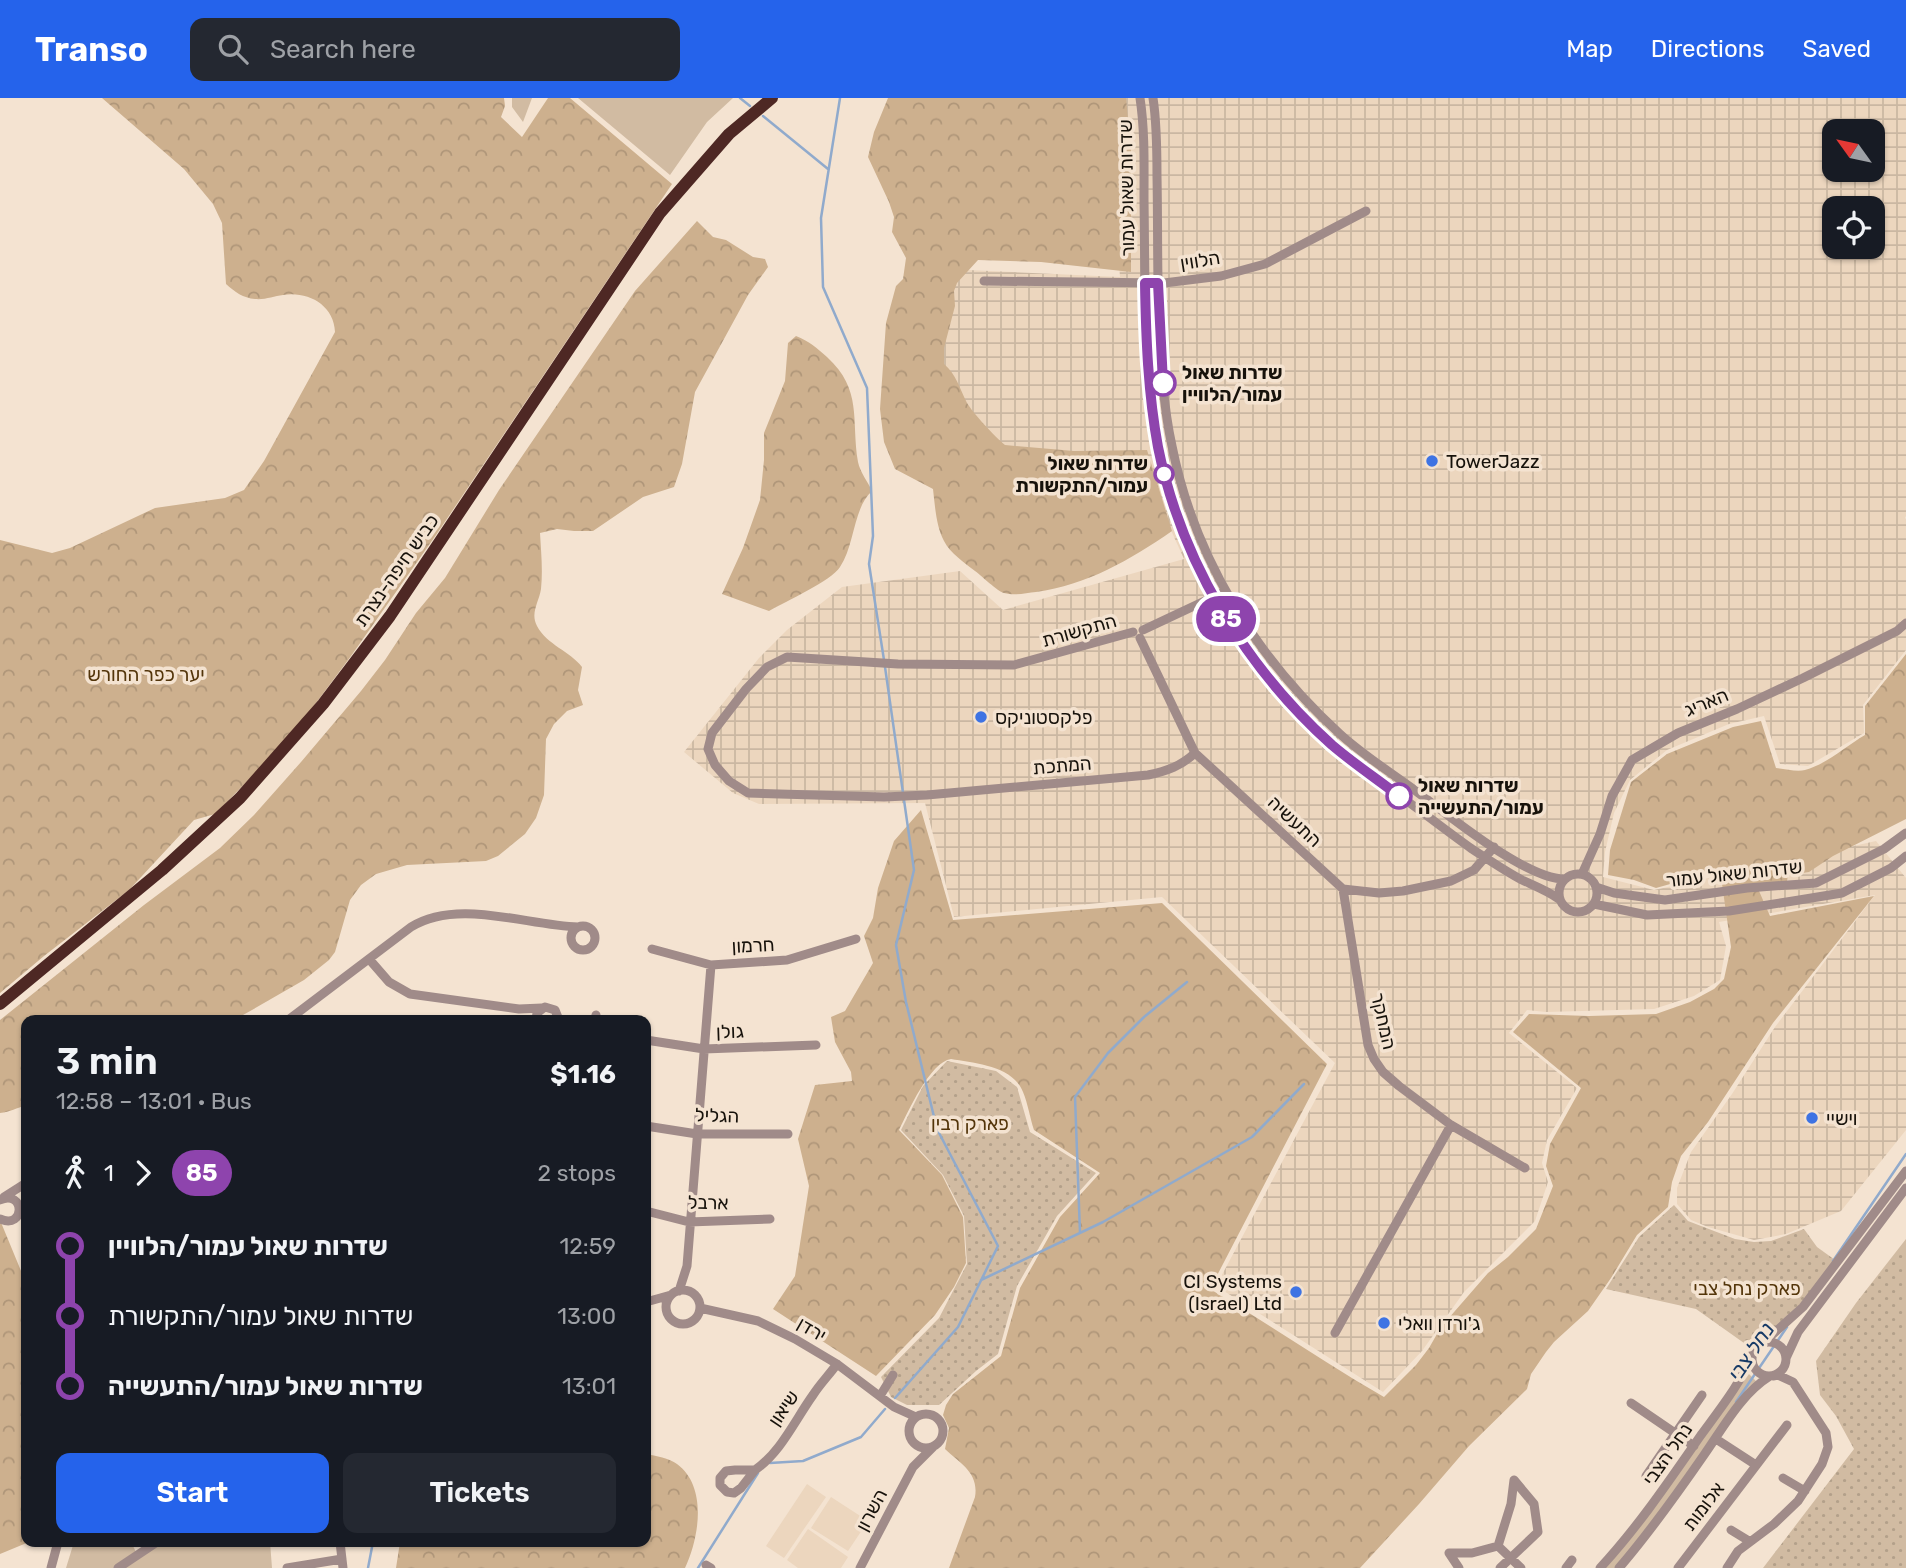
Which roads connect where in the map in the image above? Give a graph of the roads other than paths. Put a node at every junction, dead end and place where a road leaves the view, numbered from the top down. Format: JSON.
{"nodes":[{"id":1,"x":1140,"y":98,"type":"edge"},
{"id":2,"x":1153,"y":98,"type":"edge"},
{"id":3,"x":770,"y":100,"type":"edge"},
{"id":4,"x":1366,"y":211,"type":"dead end"},
{"id":5,"x":984,"y":281,"type":"dead end"},
{"id":6,"x":1145,"y":283,"type":"junction"},
{"id":7,"x":1158,"y":283,"type":"junction"},
{"id":8,"x":1226,"y":591,"type":"junction"},
{"id":9,"x":1214,"y":598,"type":"junction"},
{"id":10,"x":1906,"y":623,"type":"edge"},
{"id":11,"x":1138,"y":633,"type":"junction"},
{"id":12,"x":1195,"y":753,"type":"junction"},
{"id":13,"x":927,"y":794,"type":"joint"},
{"id":14,"x":1906,"y":833,"type":"edge"},
{"id":15,"x":1494,"y":847,"type":"junction"},
{"id":16,"x":1906,"y":856,"type":"edge"},
{"id":17,"x":1486,"y":858,"type":"junction"},
{"id":18,"x":1582,"y":874,"type":"junction"},
{"id":19,"x":1564,"y":879,"type":"junction"},
{"id":20,"x":1596,"y":887,"type":"junction"},
{"id":21,"x":1343,"y":889,"type":"junction"},
{"id":22,"x":1559,"y":900,"type":"junction"},
{"id":23,"x":1594,"y":904,"type":"junction"},
{"id":24,"x":552,"y":926,"type":"junction"},
{"id":25,"x":578,"y":927,"type":"junction"},
{"id":26,"x":572,"y":939,"type":"junction"},
{"id":27,"x":856,"y":939,"type":"dead end"},
{"id":28,"x":652,"y":949,"type":"dead end"},
{"id":29,"x":369,"y":959,"type":"junction"},
{"id":30,"x":711,"y":965,"type":"junction"},
{"id":31,"x":0,"y":1004,"type":"edge"},
{"id":32,"x":542,"y":1008,"type":"junction"},
{"id":33,"x":519,"y":1009,"type":"junction"},
{"id":34,"x":295,"y":1015,"type":"edge"},
{"id":35,"x":528,"y":1015,"type":"edge"},
{"id":36,"x":536,"y":1015,"type":"edge"},
{"id":37,"x":558,"y":1015,"type":"edge"},
{"id":38,"x":651,"y":1041,"type":"edge"},
{"id":39,"x":816,"y":1045,"type":"dead end"},
{"id":40,"x":704,"y":1049,"type":"junction"},
{"id":41,"x":1451,"y":1125,"type":"junction"},
{"id":42,"x":651,"y":1127,"type":"edge"},
{"id":43,"x":697,"y":1134,"type":"junction"},
{"id":44,"x":788,"y":1134,"type":"dead end"},
{"id":45,"x":1525,"y":1168,"type":"dead end"},
{"id":46,"x":1906,"y":1171,"type":"edge"},
{"id":47,"x":21,"y":1186,"type":"edge"},
{"id":48,"x":1906,"y":1188,"type":"edge"},
{"id":49,"x":21,"y":1190,"type":"edge"},
{"id":50,"x":1,"y":1200,"type":"edge"},
{"id":51,"x":18,"y":1204,"type":"junction"},
{"id":52,"x":651,"y":1212,"type":"edge"},
{"id":53,"x":0,"y":1219,"type":"edge"},
{"id":54,"x":770,"y":1219,"type":"dead end"},
{"id":55,"x":689,"y":1222,"type":"junction"},
{"id":56,"x":687,"y":1266,"type":"junction"},
{"id":57,"x":675,"y":1293,"type":"junction"},
{"id":58,"x":694,"y":1294,"type":"junction"},
{"id":59,"x":651,"y":1301,"type":"edge"},
{"id":60,"x":651,"y":1305,"type":"edge"},
{"id":61,"x":700,"y":1308,"type":"junction"},
{"id":62,"x":667,"y":1311,"type":"junction"},
{"id":63,"x":1335,"y":1333,"type":"dead end"},
{"id":64,"x":1763,"y":1343,"type":"junction"},
{"id":65,"x":1752,"y":1353,"type":"junction"},
{"id":66,"x":1786,"y":1359,"type":"junction"},
{"id":67,"x":837,"y":1364,"type":"junction"},
{"id":68,"x":892,"y":1375,"type":"dead end"},
{"id":69,"x":1771,"y":1376,"type":"junction"},
{"id":70,"x":1797,"y":1389,"type":"junction"},
{"id":71,"x":1702,"y":1395,"type":"dead end"},
{"id":72,"x":880,"y":1396,"type":"junction"},
{"id":73,"x":1632,"y":1403,"type":"dead end"},
{"id":74,"x":894,"y":1407,"type":"junction"},
{"id":75,"x":916,"y":1417,"type":"junction"},
{"id":76,"x":1787,"y":1425,"type":"dead end"},
{"id":77,"x":909,"y":1429,"type":"junction"},
{"id":78,"x":1675,"y":1433,"type":"junction"},
{"id":79,"x":1716,"y":1439,"type":"junction"},
{"id":80,"x":913,"y":1443,"type":"junction"},
{"id":81,"x":1694,"y":1446,"type":"junction"},
{"id":82,"x":933,"y":1447,"type":"junction"},
{"id":83,"x":1756,"y":1465,"type":"junction"},
{"id":84,"x":913,"y":1467,"type":"junction"},
{"id":85,"x":755,"y":1469,"type":"dead end"},
{"id":86,"x":1646,"y":1476,"type":"dead end"},
{"id":87,"x":1783,"y":1478,"type":"dead end"},
{"id":88,"x":1805,"y":1491,"type":"junction"},
{"id":89,"x":1731,"y":1530,"type":"dead end"},
{"id":90,"x":1749,"y":1541,"type":"junction"},
{"id":91,"x":1498,"y":1546,"type":"junction"},
{"id":92,"x":57,"y":1547,"type":"edge"},
{"id":93,"x":150,"y":1547,"type":"edge"},
{"id":94,"x":1511,"y":1558,"type":"junction"},
{"id":95,"x":343,"y":1564,"type":"edge"},
{"id":96,"x":51,"y":1568,"type":"edge"},
{"id":97,"x":118,"y":1568,"type":"edge"},
{"id":98,"x":286,"y":1568,"type":"edge"},
{"id":99,"x":860,"y":1568,"type":"edge"},
{"id":100,"x":1459,"y":1568,"type":"edge"},
{"id":101,"x":1500,"y":1568,"type":"edge"},
{"id":102,"x":1521,"y":1568,"type":"edge"},
{"id":103,"x":1600,"y":1568,"type":"edge"},
{"id":104,"x":1619,"y":1568,"type":"edge"},
{"id":105,"x":1678,"y":1568,"type":"edge"},
{"id":106,"x":1727,"y":1568,"type":"edge"}],
"edges":[{"from":1,"to":6,"type":"street","name":"שדרות שאול עמור"},
{"from":2,"to":7,"type":"street","name":"שדרות שאול עמור"},
{"from":3,"to":31,"type":"highway","name":"כביש חיפה-נצרת"},
{"from":4,"to":7,"type":"street","name":"הלווין"},
{"from":5,"to":6,"type":"street","name":"הלווין"},
{"from":6,"to":7,"type":"street","name":"הלווין"},
{"from":6,"to":9,"type":"street","name":"שדרות שאול עמור"},
{"from":7,"to":8,"type":"street","name":"שדרות שאול עמור"},
{"from":8,"to":9,"type":"street","name":"התקשורת"},
{"from":8,"to":15,"type":"street","name":"שדרות שאול עמור"},
{"from":9,"to":11,"type":"street","name":"התקשורת"},
{"from":9,"to":17,"type":"street","name":"שדרות שאול עמור"},
{"from":10,"to":18,"type":"street","name":"האריג"},
{"from":11,"to":12,"type":"street","name":"התעשיה"},
{"from":11,"to":13,"type":"street","name":"התקשורת"},
{"from":12,"to":13,"type":"street","name":"המתכת"},
{"from":12,"to":21,"type":"street","name":"התעשיה"},
{"from":14,"to":20,"type":"street","name":"שדרות שאול עמור"},
{"from":15,"to":17,"type":"street"},
{"from":15,"to":19,"type":"street","name":"שדרות שאול עמור"},
{"from":16,"to":23,"type":"street","name":"שדרות שאול עמור"},
{"from":17,"to":21,"type":"street"},
{"from":17,"to":22,"type":"street","name":"שדרות שאול עמור"},
{"from":18,"to":19,"type":"street"},
{"from":18,"to":20,"type":"street"},
{"from":19,"to":22,"type":"street"},
{"from":20,"to":23,"type":"street"},
{"from":21,"to":41,"type":"street","name":"המחקר"},
{"from":22,"to":23,"type":"street"},
{"from":24,"to":25,"type":"street"},
{"from":24,"to":26,"type":"street"},
{"from":24,"to":29,"type":"street"},
{"from":25,"to":26,"type":"street"},
{"from":25,"to":26,"type":"street"},
{"from":27,"to":30,"type":"street","name":"חרמון"},
{"from":28,"to":30,"type":"street","name":"חרמון"},
{"from":29,"to":33,"type":"street"},
{"from":29,"to":34,"type":"street"},
{"from":30,"to":40,"type":"street"},
{"from":32,"to":33,"type":"street"},
{"from":32,"to":36,"type":"street"},
{"from":32,"to":37,"type":"street"},
{"from":33,"to":35,"type":"street"},
{"from":38,"to":40,"type":"street","name":"גולן"},
{"from":39,"to":40,"type":"street","name":"גולן"},
{"from":40,"to":43,"type":"street"},
{"from":41,"to":45,"type":"street","name":"המחקר"},
{"from":41,"to":63,"type":"street"},
{"from":42,"to":43,"type":"street","name":"הגליל"},
{"from":43,"to":44,"type":"street","name":"הגליל"},
{"from":43,"to":55,"type":"street"},
{"from":46,"to":64,"type":"street"},
{"from":47,"to":50,"type":"street"},
{"from":48,"to":66,"type":"street"},
{"from":49,"to":51,"type":"street"},
{"from":50,"to":51,"type":"street"},
{"from":51,"to":53,"type":"street"},
{"from":52,"to":55,"type":"street","name":"ארבל"},
{"from":54,"to":55,"type":"street","name":"ארבל"},
{"from":55,"to":56,"type":"street"},
{"from":56,"to":57,"type":"street"},
{"from":56,"to":58,"type":"street"},
{"from":57,"to":58,"type":"street"},
{"from":57,"to":59,"type":"street"},
{"from":57,"to":62,"type":"street"},
{"from":58,"to":61,"type":"street"},
{"from":60,"to":62,"type":"street"},
{"from":61,"to":62,"type":"street"},
{"from":61,"to":67,"type":"street","name":"ירדן"},
{"from":64,"to":65,"type":"street"},
{"from":64,"to":66,"type":"street"},
{"from":65,"to":69,"type":"street"},
{"from":65,"to":81,"type":"street","name":"נחל הצבי"},
{"from":66,"to":69,"type":"street"},
{"from":66,"to":70,"type":"street"},
{"from":67,"to":72,"type":"street","name":"ירדן"},
{"from":67,"to":85,"type":"street","name":"שיאון"},
{"from":68,"to":72,"type":"street"},
{"from":69,"to":70,"type":"street"},
{"from":69,"to":79,"type":"street","name":"נחל הצבי"},
{"from":70,"to":88,"type":"street"},
{"from":71,"to":78,"type":"street"},
{"from":72,"to":74,"type":"street","name":"ירדן"},
{"from":73,"to":78,"type":"street"},
{"from":74,"to":75,"type":"street","name":"ירדן"},
{"from":74,"to":77,"type":"street","name":"ירדן"},
{"from":75,"to":77,"type":"street"},
{"from":75,"to":82,"type":"street"},
{"from":76,"to":83,"type":"street","name":"אלומות"},
{"from":77,"to":80,"type":"street"},
{"from":78,"to":81,"type":"street"},
{"from":78,"to":86,"type":"street"},
{"from":79,"to":83,"type":"street"},
{"from":79,"to":104,"type":"street","name":"נחל הצבי"},
{"from":80,"to":82,"type":"street"},
{"from":80,"to":84,"type":"street","name":"השרון"},
{"from":81,"to":103,"type":"street","name":"נחל הצבי"},
{"from":82,"to":84,"type":"street","name":"השרון"},
{"from":83,"to":105,"type":"street","name":"אלומות"},
{"from":84,"to":99,"type":"street","name":"השרון"},
{"from":87,"to":88,"type":"street"},
{"from":88,"to":90,"type":"street"},
{"from":89,"to":90,"type":"street"},
{"from":90,"to":106,"type":"street"},
{"from":91,"to":94,"type":"street"},
{"from":91,"to":94,"type":"street"},
{"from":91,"to":100,"type":"street"},
{"from":92,"to":96,"type":"street"},
{"from":93,"to":97,"type":"street"},
{"from":94,"to":101,"type":"street"},
{"from":94,"to":102,"type":"street"},
{"from":95,"to":98,"type":"street"}]}
